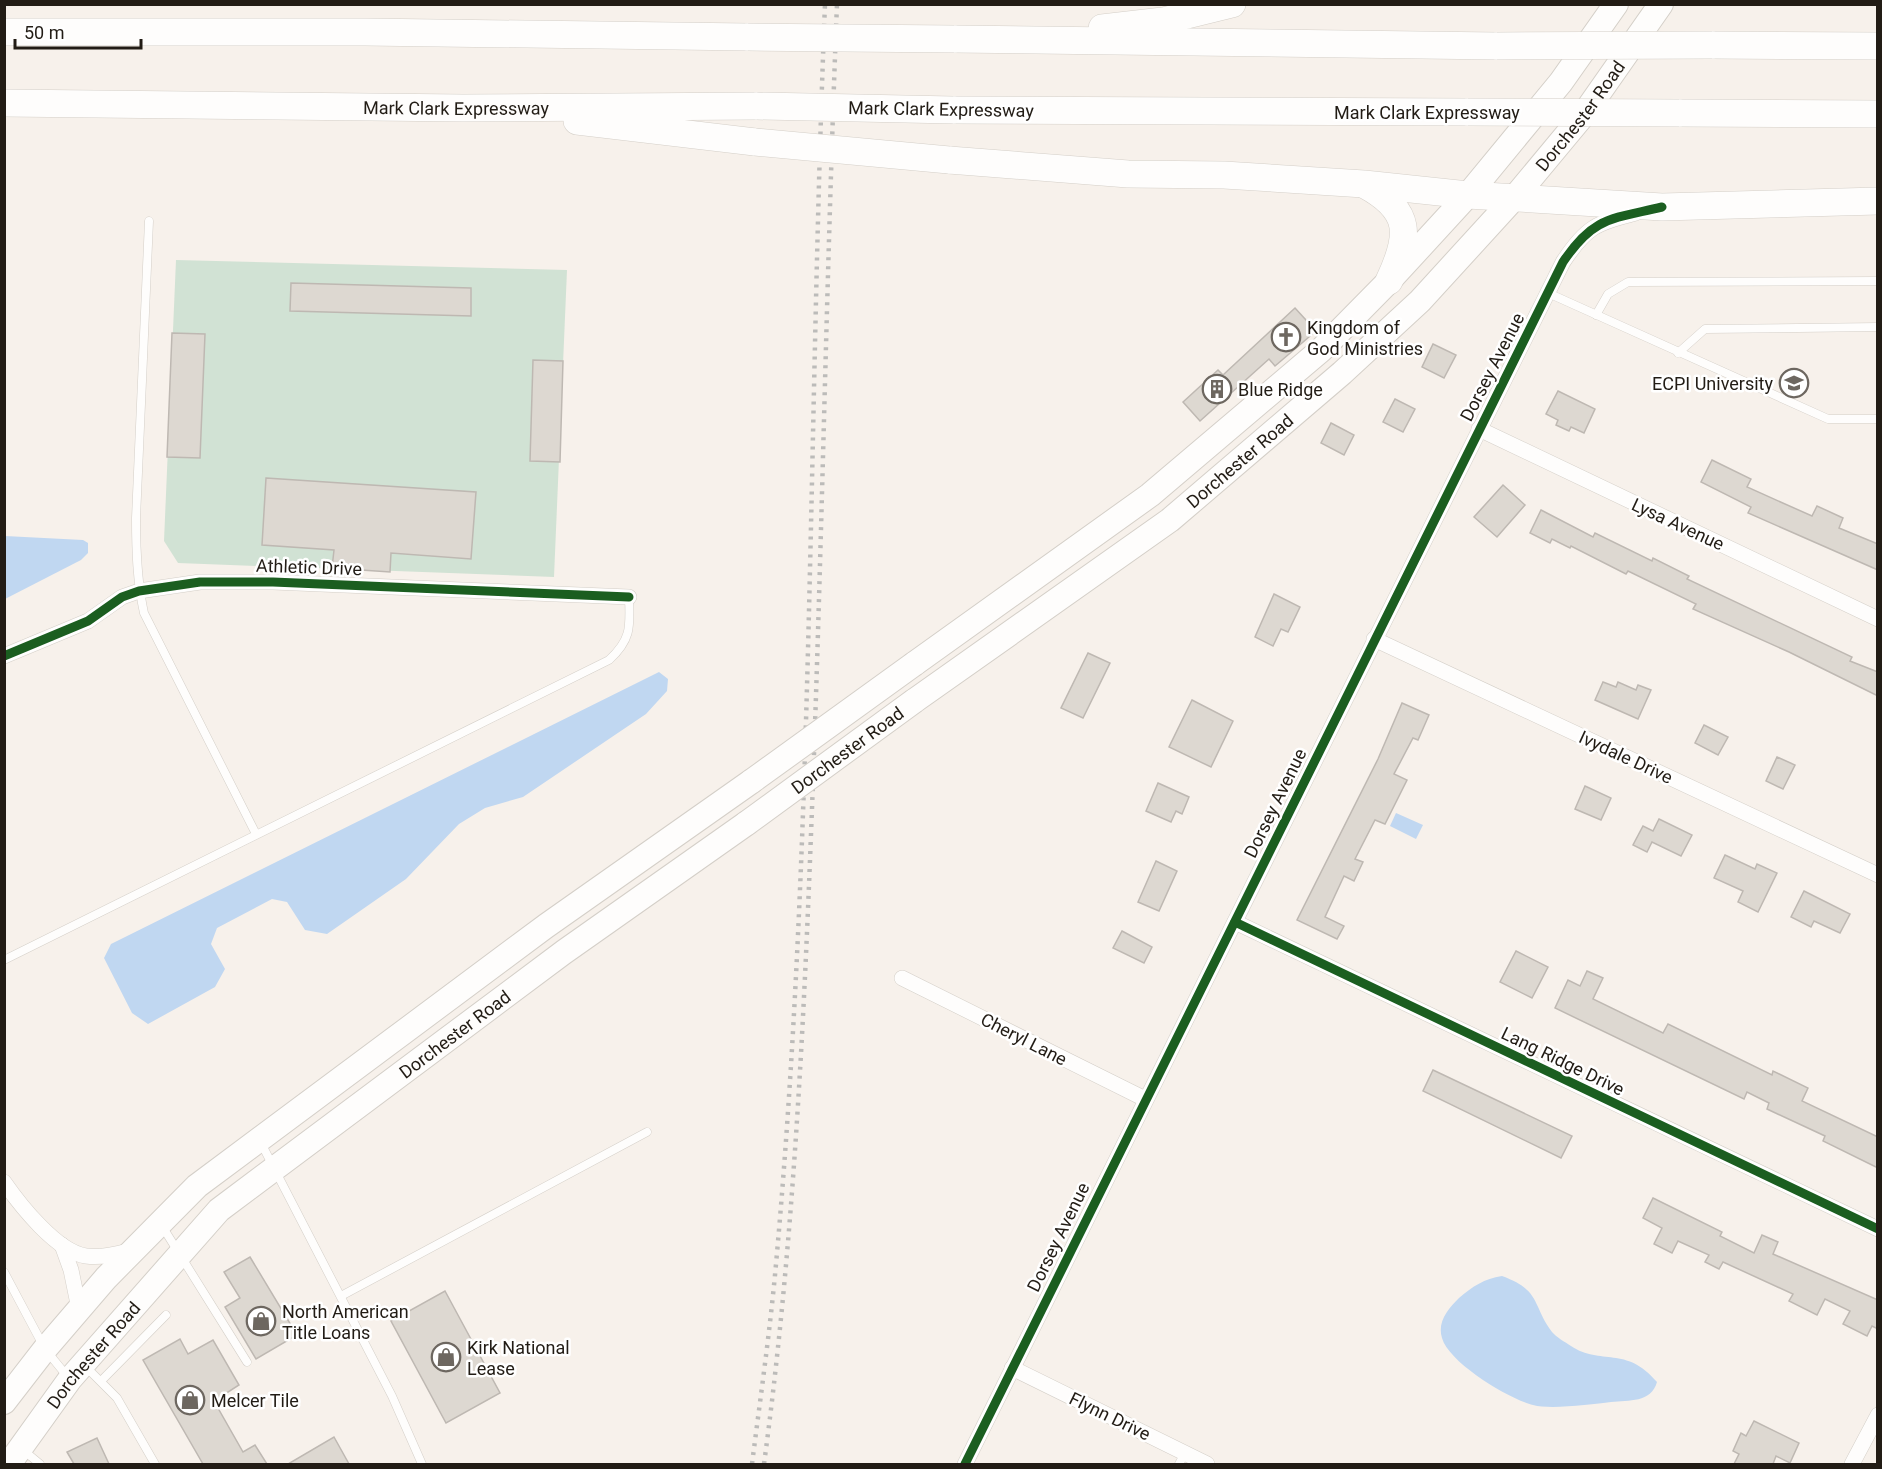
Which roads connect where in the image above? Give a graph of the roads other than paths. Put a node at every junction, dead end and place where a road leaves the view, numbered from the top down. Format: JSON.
{"nodes":[{"id":1,"x":1232,"y":4,"type":"edge"},
{"id":2,"x":1616,"y":4,"type":"edge"},
{"id":3,"x":1661,"y":4,"type":"edge"},
{"id":4,"x":4,"y":22,"type":"edge"},
{"id":5,"x":4,"y":32,"type":"edge"},
{"id":6,"x":162,"y":32,"type":"junction"},
{"id":7,"x":954,"y":39,"type":"junction"},
{"id":8,"x":1878,"y":46,"type":"edge"},
{"id":9,"x":4,"y":103,"type":"edge"},
{"id":10,"x":65,"y":105,"type":"junction"},
{"id":11,"x":463,"y":108,"type":"junction"},
{"id":12,"x":4,"y":109,"type":"edge"},
{"id":13,"x":1878,"y":114,"type":"edge"},
{"id":14,"x":1364,"y":184,"type":"junction"},
{"id":15,"x":1468,"y":195,"type":"junction"},
{"id":16,"x":1515,"y":197,"type":"junction"},
{"id":17,"x":1878,"y":201,"type":"edge"},
{"id":18,"x":1662,"y":207,"type":"junction"},
{"id":19,"x":149,"y":221,"type":"dead end"},
{"id":20,"x":1389,"y":281,"type":"junction"},
{"id":21,"x":1878,"y":281,"type":"edge"},
{"id":22,"x":1548,"y":293,"type":"junction"},
{"id":23,"x":1596,"y":315,"type":"junction"},
{"id":24,"x":1878,"y":327,"type":"edge"},
{"id":25,"x":1678,"y":353,"type":"junction"},
{"id":26,"x":1878,"y":419,"type":"edge"},
{"id":27,"x":1479,"y":429,"type":"junction"},
{"id":28,"x":140,"y":591,"type":"junction"},
{"id":29,"x":628,"y":597,"type":"joint"},
{"id":30,"x":1878,"y":619,"type":"edge"},
{"id":31,"x":1374,"y":639,"type":"junction"},
{"id":32,"x":4,"y":656,"type":"edge"},
{"id":33,"x":256,"y":834,"type":"junction"},
{"id":34,"x":1878,"y":876,"type":"edge"},
{"id":35,"x":1235,"y":922,"type":"junction"},
{"id":36,"x":4,"y":960,"type":"edge"},
{"id":37,"x":903,"y":978,"type":"dead end"},
{"id":38,"x":1145,"y":1100,"type":"junction"},
{"id":39,"x":647,"y":1132,"type":"dead end"},
{"id":40,"x":259,"y":1140,"type":"junction"},
{"id":41,"x":276,"y":1167,"type":"junction"},
{"id":42,"x":4,"y":1182,"type":"edge"},
{"id":43,"x":160,"y":1223,"type":"junction"},
{"id":44,"x":1878,"y":1229,"type":"edge"},
{"id":45,"x":62,"y":1245,"type":"junction"},
{"id":46,"x":134,"y":1249,"type":"junction"},
{"id":47,"x":182,"y":1255,"type":"junction"},
{"id":48,"x":4,"y":1272,"type":"edge"},
{"id":49,"x":342,"y":1296,"type":"junction"},
{"id":50,"x":79,"y":1309,"type":"junction"},
{"id":51,"x":166,"y":1315,"type":"dead end"},
{"id":52,"x":45,"y":1349,"type":"junction"},
{"id":53,"x":247,"y":1362,"type":"dead end"},
{"id":54,"x":1012,"y":1368,"type":"junction"},
{"id":55,"x":76,"y":1371,"type":"junction"},
{"id":56,"x":101,"y":1381,"type":"junction"},
{"id":57,"x":4,"y":1402,"type":"edge"},
{"id":58,"x":1878,"y":1415,"type":"edge"},
{"id":59,"x":14,"y":1456,"type":"edge"},
{"id":60,"x":1182,"y":1459,"type":"edge"},
{"id":61,"x":40,"y":1464,"type":"edge"},
{"id":62,"x":155,"y":1464,"type":"edge"},
{"id":63,"x":422,"y":1464,"type":"edge"},
{"id":64,"x":965,"y":1464,"type":"edge"},
{"id":65,"x":1207,"y":1464,"type":"edge"},
{"id":66,"x":1852,"y":1464,"type":"edge"}],
"edges":[{"from":1,"to":7,"type":"highway"},
{"from":2,"to":15,"type":"main road","name":"Dorchester Road"},
{"from":3,"to":16,"type":"main road","name":"Dorchester Road"},
{"from":4,"to":6,"type":"highway"},
{"from":5,"to":6,"type":"highway"},
{"from":6,"to":7,"type":"highway","bridge":true},
{"from":7,"to":8,"type":"highway","bridge":true},
{"from":9,"to":10,"type":"highway","name":"Mark Clark Expressway"},
{"from":10,"to":11,"type":"highway","name":"Mark Clark Expressway"},
{"from":10,"to":12,"type":"highway"},
{"from":11,"to":13,"type":"highway","name":"Mark Clark Expressway","bridge":true},
{"from":11,"to":14,"type":"highway","bridge":true},
{"from":14,"to":15,"type":"highway"},
{"from":14,"to":20,"type":"highway"},
{"from":15,"to":16,"type":"highway"},
{"from":15,"to":20,"type":"main road","name":"Dorchester Road"},
{"from":16,"to":18,"type":"highway"},
{"from":16,"to":41,"type":"main road","name":"Dorchester Road","bridge":true},
{"from":17,"to":18,"type":"highway"},
{"from":18,"to":22,"type":"street","name":"Dorsey Avenue"},
{"from":19,"to":28,"type":"lane"},
{"from":20,"to":40,"type":"main road","name":"Dorchester Road","bridge":true},
{"from":21,"to":23,"type":"lane"},
{"from":22,"to":23,"type":"lane"},
{"from":22,"to":27,"type":"street","name":"Dorsey Avenue"},
{"from":23,"to":25,"type":"lane"},
{"from":24,"to":25,"type":"lane"},
{"from":25,"to":26,"type":"lane"},
{"from":27,"to":30,"type":"street","name":"Lysa Avenue"},
{"from":27,"to":31,"type":"street","name":"Dorsey Avenue"},
{"from":28,"to":29,"type":"street","name":"Athletic Drive"},
{"from":28,"to":32,"type":"street","name":"Athletic Drive"},
{"from":28,"to":33,"type":"lane"},
{"from":29,"to":33,"type":"lane"},
{"from":31,"to":34,"type":"street","name":"Ivydale Drive"},
{"from":31,"to":35,"type":"street","name":"Dorsey Avenue"},
{"from":33,"to":36,"type":"lane"},
{"from":35,"to":38,"type":"street","name":"Dorsey Avenue"},
{"from":35,"to":44,"type":"street","name":"Lang Ridge Drive"},
{"from":37,"to":38,"type":"street","name":"Cheryl Lane"},
{"from":38,"to":54,"type":"street","name":"Dorsey Avenue"},
{"from":39,"to":49,"type":"lane"},
{"from":40,"to":41,"type":"lane"},
{"from":40,"to":43,"type":"main road","name":"Dorchester Road"},
{"from":41,"to":47,"type":"main road","name":"Dorchester Road"},
{"from":41,"to":49,"type":"lane"},
{"from":42,"to":45,"type":"street"},
{"from":43,"to":46,"type":"main road","name":"Dorchester Road"},
{"from":43,"to":47,"type":"lane"},
{"from":45,"to":46,"type":"street"},
{"from":45,"to":50,"type":"street"},
{"from":46,"to":50,"type":"main road","name":"Dorchester Road"},
{"from":47,"to":53,"type":"lane"},
{"from":47,"to":55,"type":"main road","name":"Dorchester Road"},
{"from":48,"to":52,"type":"lane"},
{"from":49,"to":63,"type":"lane"},
{"from":50,"to":52,"type":"main road","name":"Dorchester Road"},
{"from":51,"to":56,"type":"lane"},
{"from":52,"to":55,"type":"lane"},
{"from":52,"to":57,"type":"main road","name":"Dorchester Road"},
{"from":54,"to":60,"type":"street","name":"Flynn Drive"},
{"from":54,"to":64,"type":"street","name":"Dorsey Avenue"},
{"from":55,"to":56,"type":"lane"},
{"from":55,"to":59,"type":"main road","name":"Dorchester Road"},
{"from":56,"to":62,"type":"lane"},
{"from":58,"to":66,"type":"street"},
{"from":59,"to":61,"type":"lane"},
{"from":60,"to":65,"type":"street","name":"Flynn Drive"}]}
